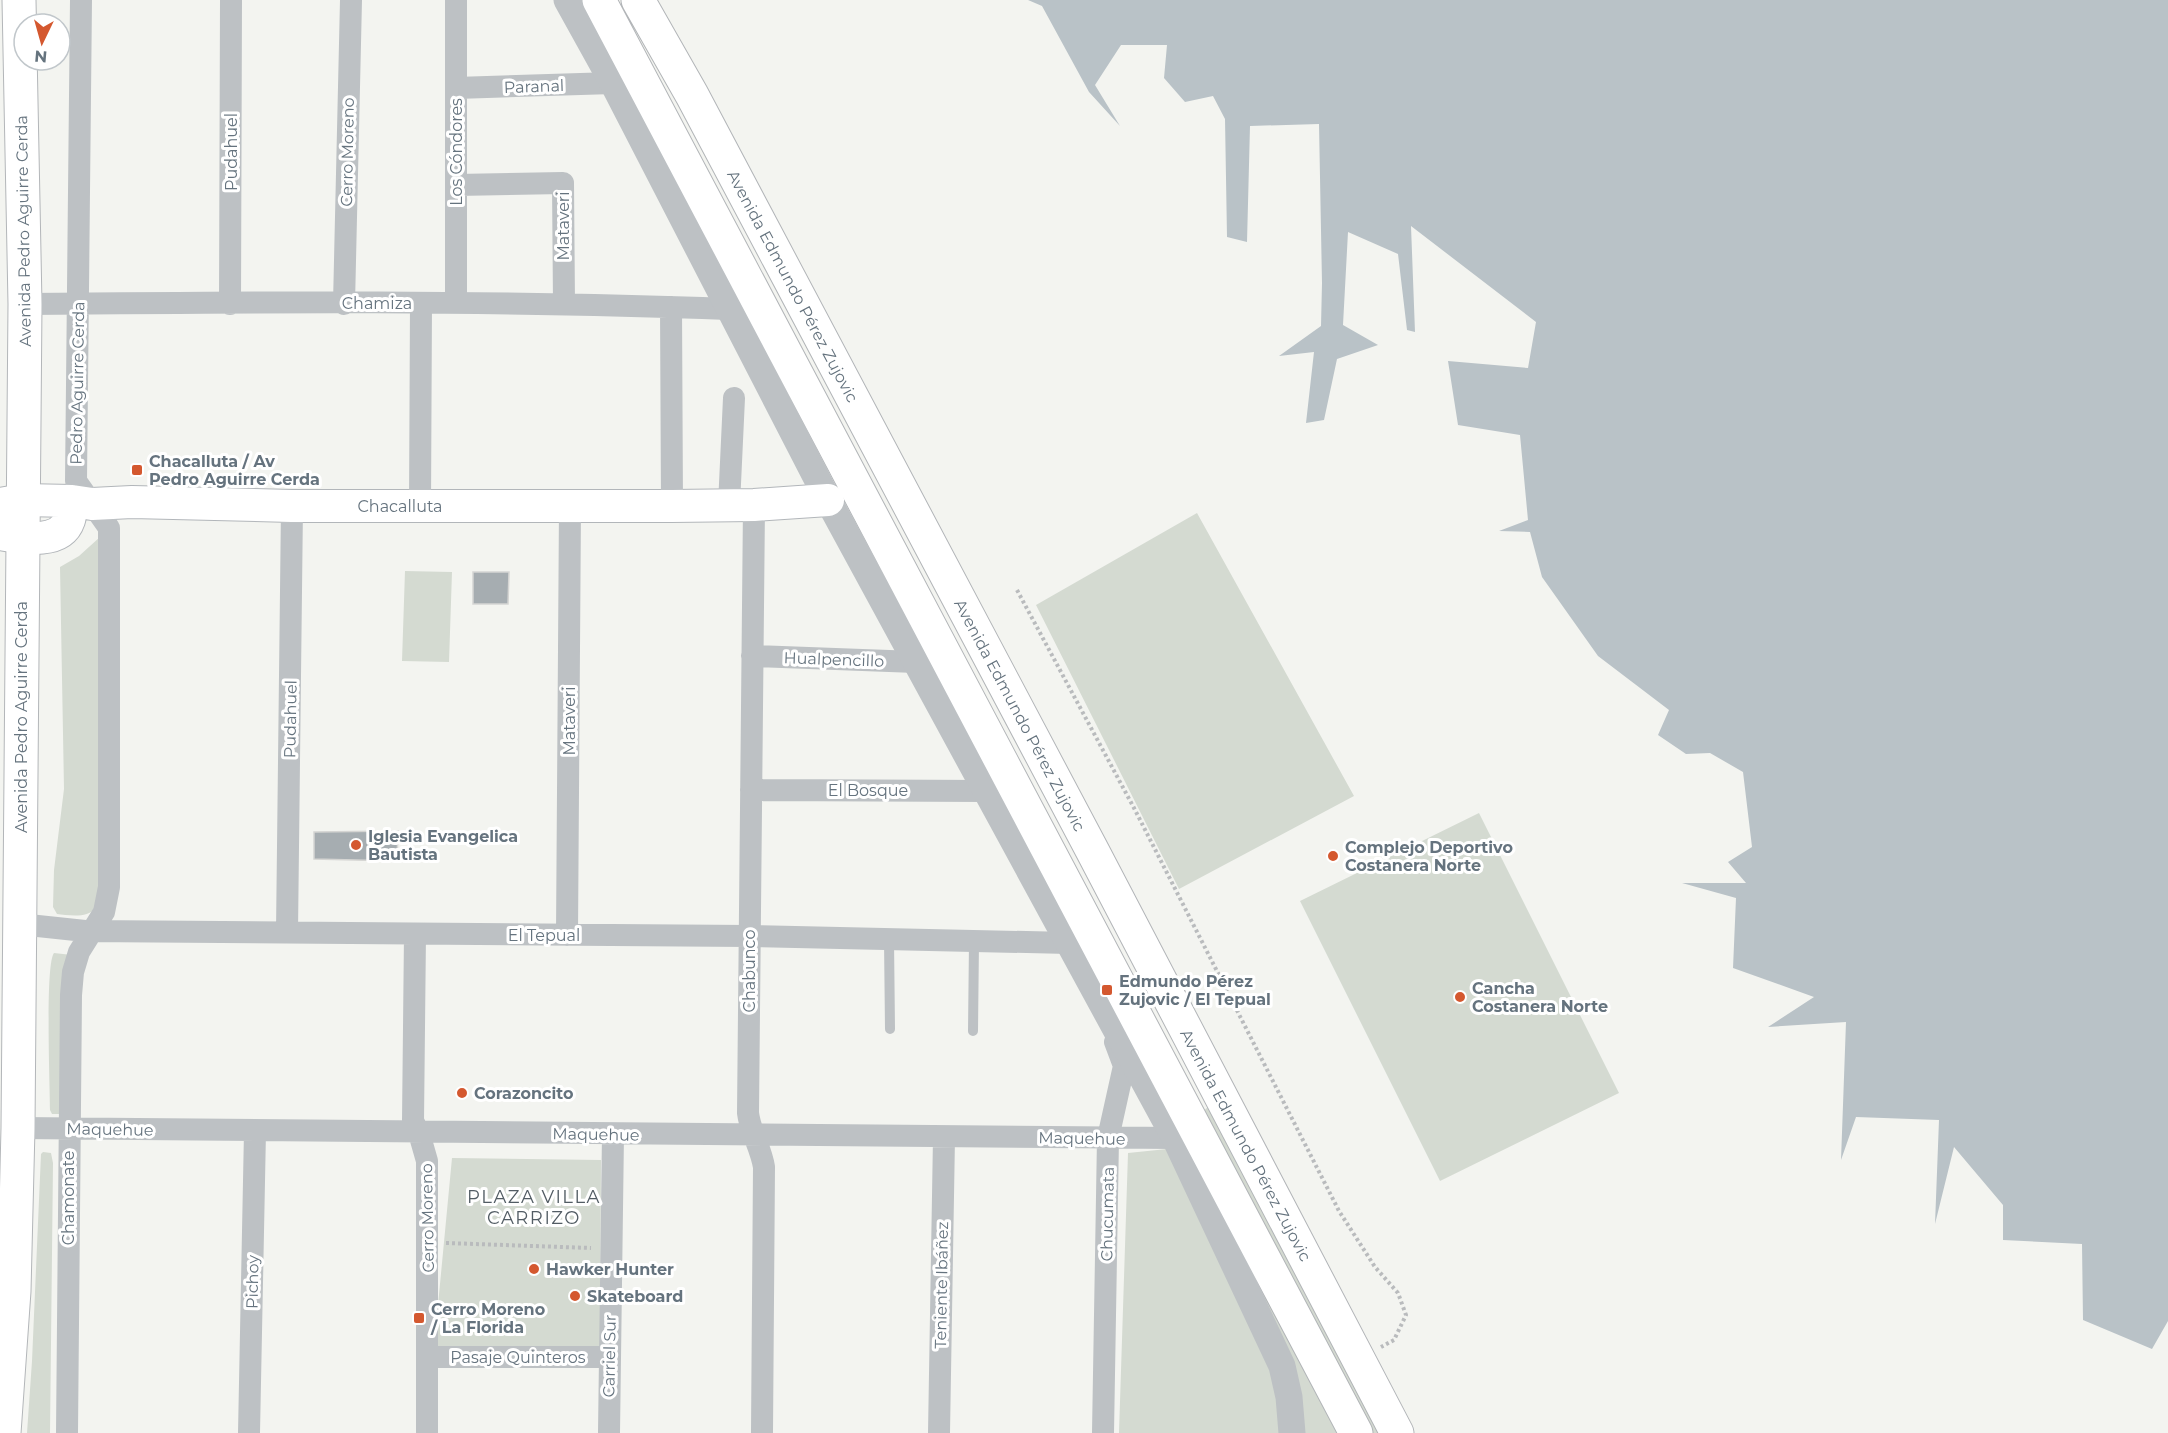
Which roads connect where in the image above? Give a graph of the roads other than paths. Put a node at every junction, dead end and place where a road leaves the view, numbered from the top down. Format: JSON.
{"nodes":[{"id":1,"x":19,"y":0,"type":"edge"},
{"id":2,"x":81,"y":0,"type":"edge"},
{"id":3,"x":231,"y":0,"type":"edge"},
{"id":4,"x":351,"y":0,"type":"edge"},
{"id":5,"x":456,"y":0,"type":"edge"},
{"id":6,"x":567,"y":0,"type":"edge"},
{"id":7,"x":599,"y":0,"type":"edge"},
{"id":8,"x":638,"y":0,"type":"edge"},
{"id":9,"x":613,"y":83,"type":"junction"},
{"id":10,"x":456,"y":88,"type":"junction"},
{"id":11,"x":456,"y":185,"type":"junction"},
{"id":12,"x":421,"y":303,"type":"junction"},
{"id":13,"x":456,"y":303,"type":"junction"},
{"id":14,"x":25,"y":304,"type":"junction"},
{"id":15,"x":78,"y":304,"type":"junction"},
{"id":16,"x":230,"y":304,"type":"junction"},
{"id":17,"x":344,"y":304,"type":"junction"},
{"id":18,"x":564,"y":304,"type":"junction"},
{"id":19,"x":671,"y":307,"type":"junction"},
{"id":20,"x":728,"y":309,"type":"junction"},
{"id":21,"x":734,"y":398,"type":"dead end"},
{"id":22,"x":828,"y":500,"type":"junction"},
{"id":23,"x":11,"y":502,"type":"edge"},
{"id":24,"x":82,"y":503,"type":"junction"},
{"id":25,"x":741,"y":505,"type":"junction"},
{"id":26,"x":292,"y":506,"type":"junction"},
{"id":27,"x":420,"y":506,"type":"junction"},
{"id":28,"x":570,"y":506,"type":"junction"},
{"id":29,"x":672,"y":506,"type":"junction"},
{"id":30,"x":11,"y":536,"type":"edge"},
{"id":31,"x":752,"y":656,"type":"junction"},
{"id":32,"x":916,"y":662,"type":"junction"},
{"id":33,"x":751,"y":790,"type":"junction"},
{"id":34,"x":985,"y":791,"type":"junction"},
{"id":35,"x":10,"y":915,"type":"edge"},
{"id":36,"x":91,"y":930,"type":"junction"},
{"id":37,"x":288,"y":933,"type":"junction"},
{"id":38,"x":415,"y":934,"type":"junction"},
{"id":39,"x":567,"y":935,"type":"junction"},
{"id":40,"x":749,"y":936,"type":"junction"},
{"id":41,"x":889,"y":940,"type":"junction"},
{"id":42,"x":974,"y":942,"type":"junction"},
{"id":43,"x":1069,"y":943,"type":"junction"},
{"id":44,"x":1101,"y":1001,"type":"junction"},
{"id":45,"x":890,"y":1029,"type":"dead end"},
{"id":46,"x":973,"y":1031,"type":"dead end"},
{"id":47,"x":18,"y":1128,"type":"junction"},
{"id":48,"x":69,"y":1128,"type":"junction"},
{"id":49,"x":255,"y":1131,"type":"junction"},
{"id":50,"x":419,"y":1133,"type":"junction"},
{"id":51,"x":613,"y":1134,"type":"junction"},
{"id":52,"x":755,"y":1135,"type":"junction"},
{"id":53,"x":944,"y":1137,"type":"junction"},
{"id":54,"x":1108,"y":1138,"type":"junction"},
{"id":55,"x":1175,"y":1138,"type":"junction"},
{"id":56,"x":427,"y":1357,"type":"junction"},
{"id":57,"x":608,"y":1357,"type":"junction"},
{"id":58,"x":4,"y":1433,"type":"edge"},
{"id":59,"x":67,"y":1433,"type":"edge"},
{"id":60,"x":249,"y":1433,"type":"edge"},
{"id":61,"x":427,"y":1433,"type":"edge"},
{"id":62,"x":609,"y":1433,"type":"edge"},
{"id":63,"x":762,"y":1433,"type":"edge"},
{"id":64,"x":939,"y":1433,"type":"edge"},
{"id":65,"x":1103,"y":1433,"type":"edge"},
{"id":66,"x":1292,"y":1433,"type":"edge"},
{"id":67,"x":1356,"y":1433,"type":"edge"},
{"id":68,"x":1397,"y":1433,"type":"edge"}],
"edges":[{"from":1,"to":14,"type":"main road","name":"Avenida Pedro Aguirre Cerda"},
{"from":2,"to":15,"type":"street","name":"Pedro Aguirre Cerda"},
{"from":3,"to":16,"type":"street","name":"Pudahuel"},
{"from":4,"to":17,"type":"street","name":"Cerro Moreno"},
{"from":5,"to":10,"type":"street","name":"Los Cóndores"},
{"from":6,"to":9,"type":"street"},
{"from":7,"to":67,"type":"main road"},
{"from":8,"to":68,"type":"main road","name":"Avenida Edmundo Pérez Zujovic"},
{"from":9,"to":10,"type":"street","name":"Paranal"},
{"from":9,"to":20,"type":"street"},
{"from":10,"to":11,"type":"street","name":"Los Cóndores"},
{"from":11,"to":13,"type":"street","name":"Los Cóndores"},
{"from":11,"to":18,"type":"street","name":"Mataveri"},
{"from":12,"to":13,"type":"street","name":"Chamiza"},
{"from":12,"to":17,"type":"street","name":"Chamiza"},
{"from":12,"to":27,"type":"street"},
{"from":13,"to":18,"type":"street","name":"Chamiza"},
{"from":14,"to":15,"type":"street","name":"Chamiza"},
{"from":14,"to":23,"type":"main road","name":"Avenida Pedro Aguirre Cerda"},
{"from":15,"to":16,"type":"street","name":"Chamiza"},
{"from":15,"to":24,"type":"street","name":"Pedro Aguirre Cerda"},
{"from":16,"to":17,"type":"street","name":"Chamiza"},
{"from":18,"to":19,"type":"street","name":"Chamiza"},
{"from":19,"to":20,"type":"street","name":"Chamiza"},
{"from":19,"to":29,"type":"street"},
{"from":20,"to":22,"type":"street"},
{"from":21,"to":25,"type":"street"},
{"from":22,"to":25,"type":"main road","name":"Chacalluta"},
{"from":22,"to":32,"type":"street"},
{"from":23,"to":24,"type":"main road","name":"Chacalluta"},
{"from":23,"to":30,"type":"main road","name":"Avenida Pedro Aguirre Cerda"},
{"from":24,"to":26,"type":"main road","name":"Chacalluta"},
{"from":24,"to":30,"type":"main road"},
{"from":24,"to":36,"type":"street","name":"Pedro Aguirre Cerda"},
{"from":25,"to":29,"type":"main road","name":"Chacalluta"},
{"from":25,"to":31,"type":"street","name":"Chabunco"},
{"from":26,"to":27,"type":"main road","name":"Chacalluta"},
{"from":26,"to":37,"type":"street","name":"Pudahuel"},
{"from":27,"to":28,"type":"main road","name":"Chacalluta"},
{"from":28,"to":29,"type":"main road","name":"Chacalluta"},
{"from":28,"to":39,"type":"street","name":"Mataveri"},
{"from":30,"to":35,"type":"main road","name":"Avenida Pedro Aguirre Cerda"},
{"from":31,"to":32,"type":"street","name":"Hualpencillo"},
{"from":31,"to":33,"type":"street","name":"Chabunco"},
{"from":32,"to":34,"type":"street"},
{"from":33,"to":34,"type":"street","name":"El Bosque"},
{"from":33,"to":40,"type":"street","name":"Chabunco"},
{"from":34,"to":43,"type":"street"},
{"from":35,"to":36,"type":"street","name":"El Tepual"},
{"from":35,"to":47,"type":"main road","name":"Avenida Pedro Aguirre Cerda"},
{"from":36,"to":37,"type":"street","name":"El Tepual"},
{"from":36,"to":48,"type":"street","name":"Chamonate"},
{"from":37,"to":38,"type":"street","name":"El Tepual"},
{"from":38,"to":39,"type":"street","name":"El Tepual"},
{"from":38,"to":50,"type":"street","name":"Cerro Moreno"},
{"from":39,"to":40,"type":"street","name":"El Tepual"},
{"from":40,"to":41,"type":"street","name":"El Tepual"},
{"from":40,"to":52,"type":"street","name":"Chabunco"},
{"from":41,"to":42,"type":"street","name":"El Tepual"},
{"from":41,"to":45,"type":"lane"},
{"from":42,"to":43,"type":"street","name":"El Tepual"},
{"from":42,"to":46,"type":"lane"},
{"from":43,"to":44,"type":"street"},
{"from":44,"to":54,"type":"street","name":"Chucumata"},
{"from":44,"to":55,"type":"street"},
{"from":47,"to":48,"type":"street","name":"Maquehue"},
{"from":47,"to":58,"type":"main road","name":"Avenida Pedro Aguirre Cerda"},
{"from":48,"to":49,"type":"street","name":"Maquehue"},
{"from":48,"to":59,"type":"street","name":"Chamonate"},
{"from":49,"to":50,"type":"street","name":"Maquehue"},
{"from":49,"to":60,"type":"street","name":"Pichoy"},
{"from":50,"to":51,"type":"street","name":"Maquehue"},
{"from":50,"to":56,"type":"street","name":"Cerro Moreno"},
{"from":51,"to":52,"type":"street","name":"Maquehue"},
{"from":51,"to":57,"type":"street","name":"Carriel Sur"},
{"from":52,"to":53,"type":"street","name":"Maquehue"},
{"from":52,"to":63,"type":"street","name":"Chabunco"},
{"from":53,"to":54,"type":"street","name":"Maquehue"},
{"from":53,"to":64,"type":"street","name":"Teniente Ibáñez"},
{"from":54,"to":55,"type":"street","name":"Maquehue"},
{"from":54,"to":65,"type":"street","name":"Chucumata"},
{"from":55,"to":66,"type":"street"},
{"from":56,"to":57,"type":"street","name":"Pasaje Quinteros"},
{"from":56,"to":61,"type":"street","name":"Cerro Moreno"},
{"from":57,"to":62,"type":"street","name":"Carriel Sur"}]}
